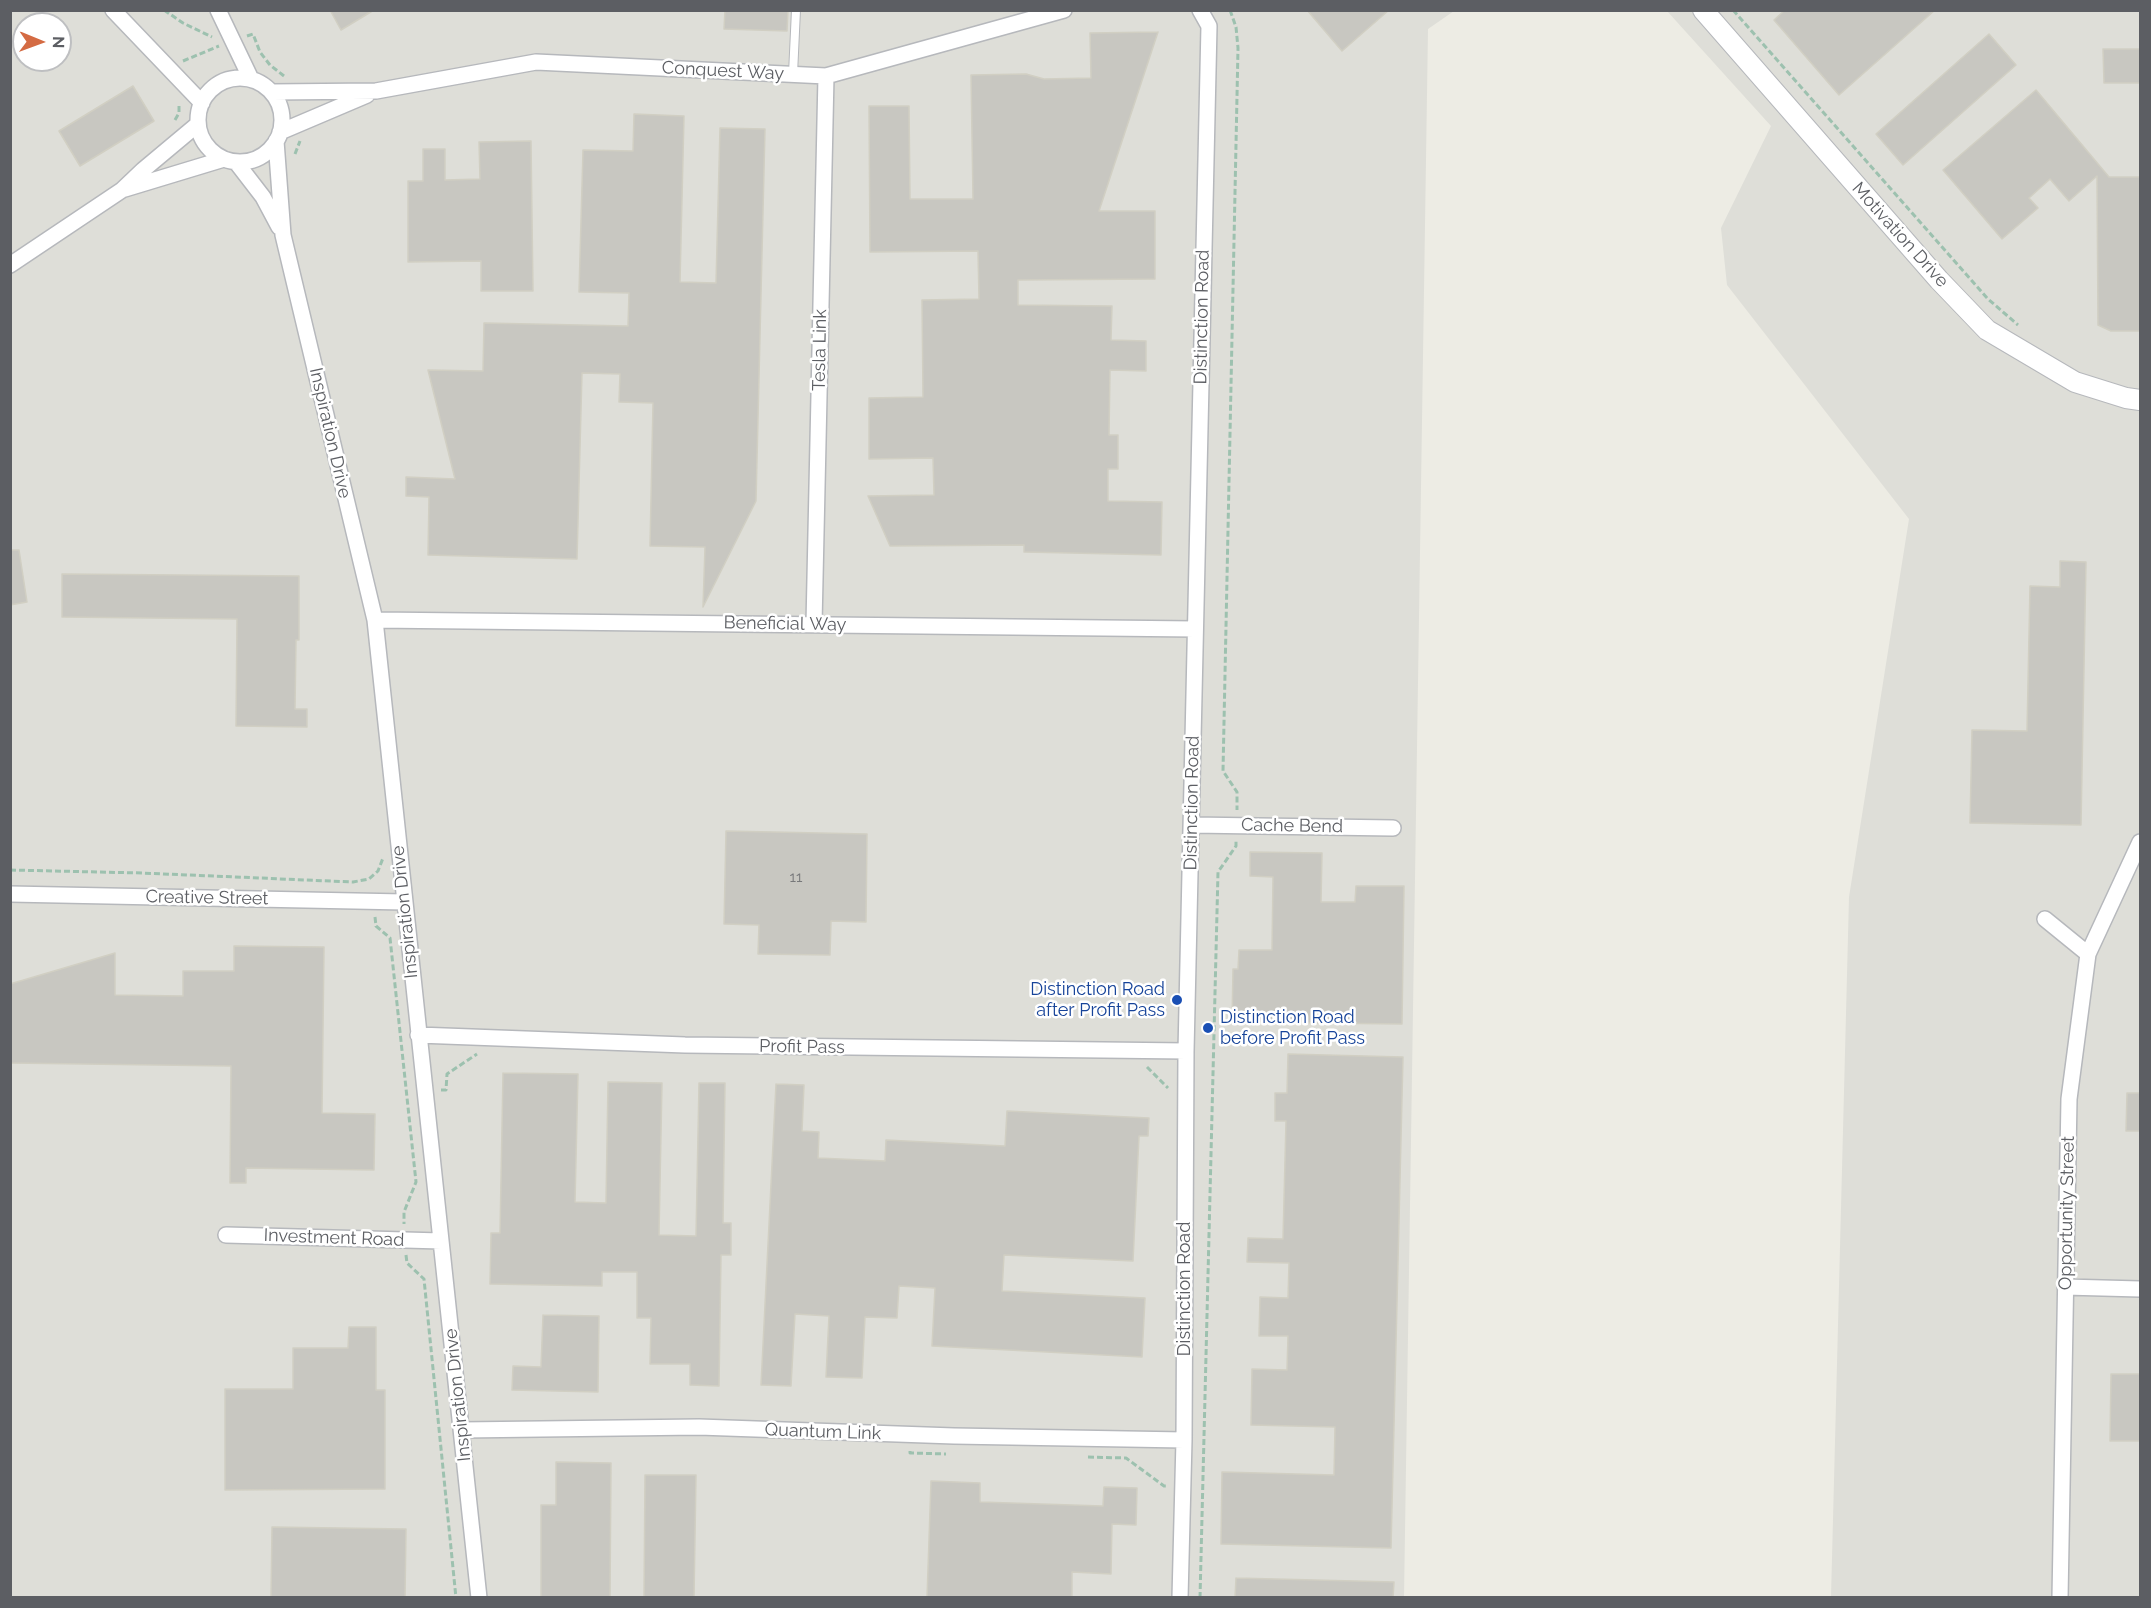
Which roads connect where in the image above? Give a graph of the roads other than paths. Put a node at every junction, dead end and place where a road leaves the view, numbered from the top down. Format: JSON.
{"nodes":[{"id":1,"x":113,"y":10,"type":"edge"},
{"id":2,"x":218,"y":10,"type":"edge"},
{"id":3,"x":796,"y":10,"type":"edge"},
{"id":4,"x":1064,"y":10,"type":"edge"},
{"id":5,"x":1200,"y":10,"type":"edge"},
{"id":6,"x":1703,"y":10,"type":"edge"},
{"id":7,"x":793,"y":74,"type":"junction"},
{"id":8,"x":826,"y":76,"type":"junction"},
{"id":9,"x":251,"y":79,"type":"junction"},
{"id":10,"x":376,"y":91,"type":"junction"},
{"id":11,"x":272,"y":92,"type":"junction"},
{"id":12,"x":202,"y":103,"type":"junction"},
{"id":13,"x":198,"y":124,"type":"junction"},
{"id":14,"x":278,"y":137,"type":"junction"},
{"id":15,"x":230,"y":160,"type":"junction"},
{"id":16,"x":122,"y":190,"type":"junction"},
{"id":17,"x":283,"y":234,"type":"junction"},
{"id":18,"x":10,"y":265,"type":"edge"},
{"id":19,"x":2140,"y":400,"type":"edge"},
{"id":20,"x":375,"y":620,"type":"junction"},
{"id":21,"x":814,"y":624,"type":"junction"},
{"id":22,"x":1195,"y":629,"type":"junction"},
{"id":23,"x":1192,"y":825,"type":"junction"},
{"id":24,"x":1393,"y":828,"type":"dead end"},
{"id":25,"x":2140,"y":842,"type":"edge"},
{"id":26,"x":10,"y":894,"type":"edge"},
{"id":27,"x":404,"y":902,"type":"junction"},
{"id":28,"x":2045,"y":919,"type":"dead end"},
{"id":29,"x":2088,"y":954,"type":"junction"},
{"id":30,"x":418,"y":1035,"type":"junction"},
{"id":31,"x":1186,"y":1051,"type":"junction"},
{"id":32,"x":226,"y":1235,"type":"dead end"},
{"id":33,"x":441,"y":1241,"type":"junction"},
{"id":34,"x":2065,"y":1287,"type":"junction"},
{"id":35,"x":2140,"y":1289,"type":"edge"},
{"id":36,"x":462,"y":1430,"type":"junction"},
{"id":37,"x":1184,"y":1440,"type":"junction"},
{"id":38,"x":479,"y":1598,"type":"edge"},
{"id":39,"x":1180,"y":1598,"type":"edge"},
{"id":40,"x":2060,"y":1598,"type":"edge"}],
"edges":[{"from":1,"to":12,"type":"street"},
{"from":2,"to":9,"type":"street"},
{"from":3,"to":7,"type":"lane"},
{"from":4,"to":8,"type":"street","name":"Conquest Way"},
{"from":5,"to":22,"type":"street","name":"Distinction Road"},
{"from":6,"to":19,"type":"street","name":"Motivation Drive"},
{"from":7,"to":8,"type":"street","name":"Conquest Way"},
{"from":7,"to":10,"type":"street","name":"Conquest Way"},
{"from":8,"to":21,"type":"street","name":"Tesla Link"},
{"from":9,"to":11,"type":"street"},
{"from":9,"to":12,"type":"street"},
{"from":10,"to":11,"type":"street","name":"Conquest Way"},
{"from":10,"to":14,"type":"street","name":"Conquest Way"},
{"from":11,"to":14,"type":"street"},
{"from":12,"to":13,"type":"street"},
{"from":13,"to":15,"type":"street"},
{"from":13,"to":16,"type":"street"},
{"from":14,"to":15,"type":"street"},
{"from":14,"to":17,"type":"street","name":"Inspiration Drive"},
{"from":15,"to":16,"type":"street"},
{"from":15,"to":17,"type":"street","name":"Inspiration Drive"},
{"from":16,"to":18,"type":"street"},
{"from":17,"to":20,"type":"street","name":"Inspiration Drive"},
{"from":20,"to":21,"type":"street","name":"Beneficial Way"},
{"from":20,"to":27,"type":"street","name":"Inspiration Drive"},
{"from":21,"to":22,"type":"street","name":"Beneficial Way"},
{"from":22,"to":23,"type":"street","name":"Distinction Road"},
{"from":23,"to":24,"type":"street","name":"Cache Bend"},
{"from":23,"to":31,"type":"street","name":"Distinction Road"},
{"from":25,"to":29,"type":"street","name":"Opportunity Street"},
{"from":26,"to":27,"type":"street","name":"Creative Street"},
{"from":27,"to":30,"type":"street","name":"Inspiration Drive"},
{"from":28,"to":29,"type":"street"},
{"from":29,"to":34,"type":"street","name":"Opportunity Street"},
{"from":30,"to":31,"type":"street","name":"Profit Pass"},
{"from":30,"to":33,"type":"street","name":"Inspiration Drive"},
{"from":31,"to":37,"type":"street","name":"Distinction Road"},
{"from":32,"to":33,"type":"street","name":"Investment Road"},
{"from":33,"to":36,"type":"street","name":"Inspiration Drive"},
{"from":34,"to":35,"type":"street"},
{"from":34,"to":40,"type":"street","name":"Opportunity Street"},
{"from":36,"to":37,"type":"street","name":"Quantum Link"},
{"from":36,"to":38,"type":"street","name":"Inspiration Drive"},
{"from":37,"to":39,"type":"street","name":"Distinction Road"}]}
